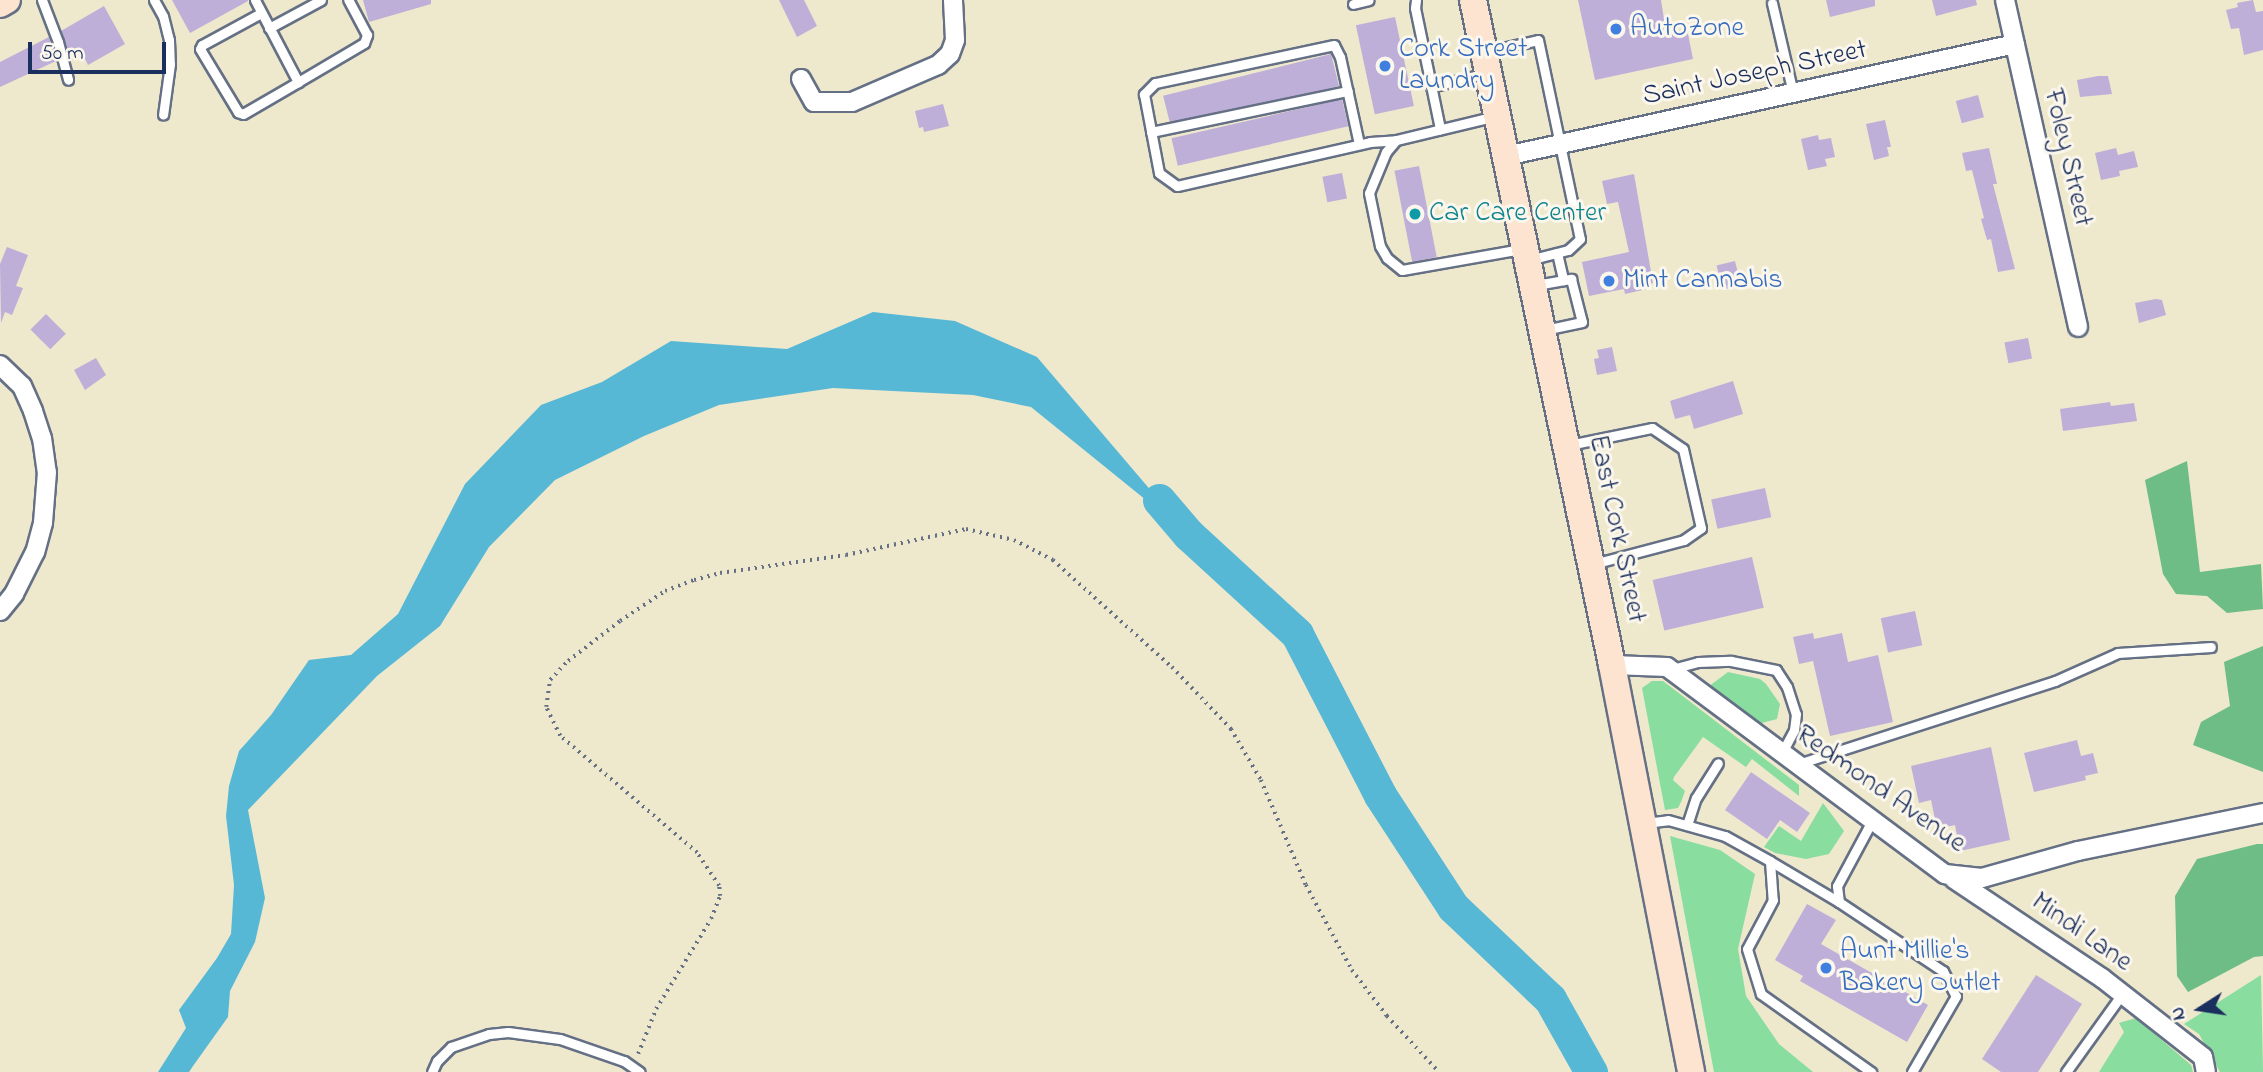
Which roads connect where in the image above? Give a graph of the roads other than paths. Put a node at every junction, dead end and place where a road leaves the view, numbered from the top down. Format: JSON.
{"nodes":[{"id":1,"x":7,"y":0,"type":"edge"},
{"id":2,"x":42,"y":0,"type":"edge"},
{"id":3,"x":154,"y":0,"type":"edge"},
{"id":4,"x":255,"y":0,"type":"edge"},
{"id":5,"x":321,"y":0,"type":"edge"},
{"id":6,"x":348,"y":0,"type":"edge"},
{"id":7,"x":953,"y":0,"type":"edge"},
{"id":8,"x":1368,"y":0,"type":"edge"},
{"id":9,"x":1416,"y":0,"type":"edge"},
{"id":10,"x":1473,"y":0,"type":"edge"},
{"id":11,"x":2005,"y":0,"type":"edge"},
{"id":12,"x":1772,"y":3,"type":"dead end"},
{"id":13,"x":0,"y":4,"type":"edge"},
{"id":14,"x":1353,"y":4,"type":"dead end"},
{"id":15,"x":261,"y":13,"type":"junction"},
{"id":16,"x":269,"y":28,"type":"junction"},
{"id":17,"x":2015,"y":44,"type":"junction"},
{"id":18,"x":1487,"y":62,"type":"junction"},
{"id":19,"x":801,"y":79,"type":"dead end"},
{"id":20,"x":68,"y":80,"type":"dead end"},
{"id":21,"x":298,"y":82,"type":"junction"},
{"id":22,"x":1432,"y":87,"type":"junction"},
{"id":23,"x":1348,"y":91,"type":"junction"},
{"id":24,"x":1793,"y":93,"type":"junction"},
{"id":25,"x":163,"y":115,"type":"dead end"},
{"id":26,"x":1497,"y":116,"type":"junction"},
{"id":27,"x":1440,"y":129,"type":"junction"},
{"id":28,"x":1151,"y":132,"type":"junction"},
{"id":29,"x":1396,"y":140,"type":"junction"},
{"id":30,"x":1359,"y":144,"type":"junction"},
{"id":31,"x":1560,"y":144,"type":"junction"},
{"id":32,"x":1506,"y":156,"type":"junction"},
{"id":33,"x":1557,"y":253,"type":"junction"},
{"id":34,"x":1529,"y":265,"type":"junction"},
{"id":35,"x":1563,"y":280,"type":"junction"},
{"id":36,"x":2078,"y":327,"type":"dead end"},
{"id":37,"x":1543,"y":330,"type":"junction"},
{"id":38,"x":0,"y":365,"type":"edge"},
{"id":39,"x":1566,"y":446,"type":"junction"},
{"id":40,"x":1591,"y":565,"type":"junction"},
{"id":41,"x":0,"y":611,"type":"edge"},
{"id":42,"x":2211,"y":647,"type":"dead end"},
{"id":43,"x":1612,"y":665,"type":"junction"},
{"id":44,"x":1671,"y":669,"type":"junction"},
{"id":45,"x":1789,"y":759,"type":"junction"},
{"id":46,"x":1718,"y":763,"type":"dead end"},
{"id":47,"x":2263,"y":813,"type":"edge"},
{"id":48,"x":1873,"y":819,"type":"junction"},
{"id":49,"x":1643,"y":824,"type":"junction"},
{"id":50,"x":1686,"y":825,"type":"junction"},
{"id":51,"x":1770,"y":861,"type":"junction"},
{"id":52,"x":1945,"y":874,"type":"junction"},
{"id":53,"x":1839,"y":902,"type":"junction"},
{"id":54,"x":2122,"y":994,"type":"junction"},
{"id":55,"x":637,"y":1069,"type":"edge"},
{"id":56,"x":432,"y":1072,"type":"edge"},
{"id":57,"x":1691,"y":1072,"type":"edge"},
{"id":58,"x":1871,"y":1072,"type":"edge"},
{"id":59,"x":1912,"y":1072,"type":"edge"},
{"id":60,"x":2066,"y":1072,"type":"edge"},
{"id":61,"x":2207,"y":1072,"type":"edge"}],
"edges":[{"from":1,"to":13,"type":"street"},
{"from":2,"to":20,"type":"lane"},
{"from":3,"to":25,"type":"lane"},
{"from":4,"to":15,"type":"lane"},
{"from":5,"to":16,"type":"lane"},
{"from":6,"to":21,"type":"lane"},
{"from":7,"to":19,"type":"street"},
{"from":8,"to":14,"type":"lane"},
{"from":9,"to":22,"type":"lane"},
{"from":10,"to":18,"type":"street","name":"East Cork Street"},
{"from":11,"to":17,"type":"street","name":"Foley Street"},
{"from":12,"to":24,"type":"lane"},
{"from":15,"to":16,"type":"lane"},
{"from":15,"to":21,"type":"lane"},
{"from":16,"to":21,"type":"lane"},
{"from":17,"to":24,"type":"street","name":"Saint Joseph Street"},
{"from":17,"to":36,"type":"street","name":"Foley Street"},
{"from":18,"to":22,"type":"lane"},
{"from":18,"to":26,"type":"street","name":"East Cork Street"},
{"from":18,"to":31,"type":"lane"},
{"from":22,"to":27,"type":"lane"},
{"from":23,"to":28,"type":"lane"},
{"from":23,"to":28,"type":"lane"},
{"from":23,"to":30,"type":"lane"},
{"from":24,"to":31,"type":"street","name":"Saint Joseph Street"},
{"from":26,"to":27,"type":"lane"},
{"from":26,"to":32,"type":"street","name":"East Cork Street"},
{"from":27,"to":29,"type":"lane"},
{"from":28,"to":30,"type":"lane"},
{"from":29,"to":30,"type":"lane"},
{"from":29,"to":34,"type":"lane"},
{"from":31,"to":32,"type":"street","name":"Saint Joseph Street"},
{"from":31,"to":33,"type":"lane"},
{"from":32,"to":34,"type":"street","name":"East Cork Street"},
{"from":33,"to":34,"type":"lane"},
{"from":33,"to":35,"type":"lane"},
{"from":34,"to":35,"type":"lane"},
{"from":34,"to":37,"type":"street","name":"East Cork Street"},
{"from":35,"to":37,"type":"lane"},
{"from":37,"to":39,"type":"street","name":"East Cork Street"},
{"from":38,"to":41,"type":"street"},
{"from":39,"to":40,"type":"street","name":"East Cork Street"},
{"from":39,"to":40,"type":"lane"},
{"from":40,"to":43,"type":"street","name":"East Cork Street"},
{"from":42,"to":45,"type":"lane"},
{"from":43,"to":44,"type":"street"},
{"from":43,"to":49,"type":"street","name":"East Cork Street"},
{"from":44,"to":45,"type":"street","name":"Redmond Avenue"},
{"from":44,"to":45,"type":"lane"},
{"from":45,"to":48,"type":"street","name":"Redmond Avenue"},
{"from":46,"to":50,"type":"lane"},
{"from":47,"to":52,"type":"street","name":"Redmond Avenue"},
{"from":48,"to":52,"type":"street","name":"Redmond Avenue"},
{"from":48,"to":53,"type":"lane"},
{"from":49,"to":50,"type":"lane"},
{"from":49,"to":57,"type":"street","name":"East Cork Street"},
{"from":50,"to":51,"type":"lane"},
{"from":51,"to":53,"type":"lane"},
{"from":51,"to":58,"type":"lane"},
{"from":52,"to":54,"type":"street","name":"Mindi Lane"},
{"from":53,"to":59,"type":"lane"},
{"from":54,"to":60,"type":"lane"},
{"from":54,"to":61,"type":"street","name":"Mindi Lane"},
{"from":55,"to":56,"type":"lane"}]}
